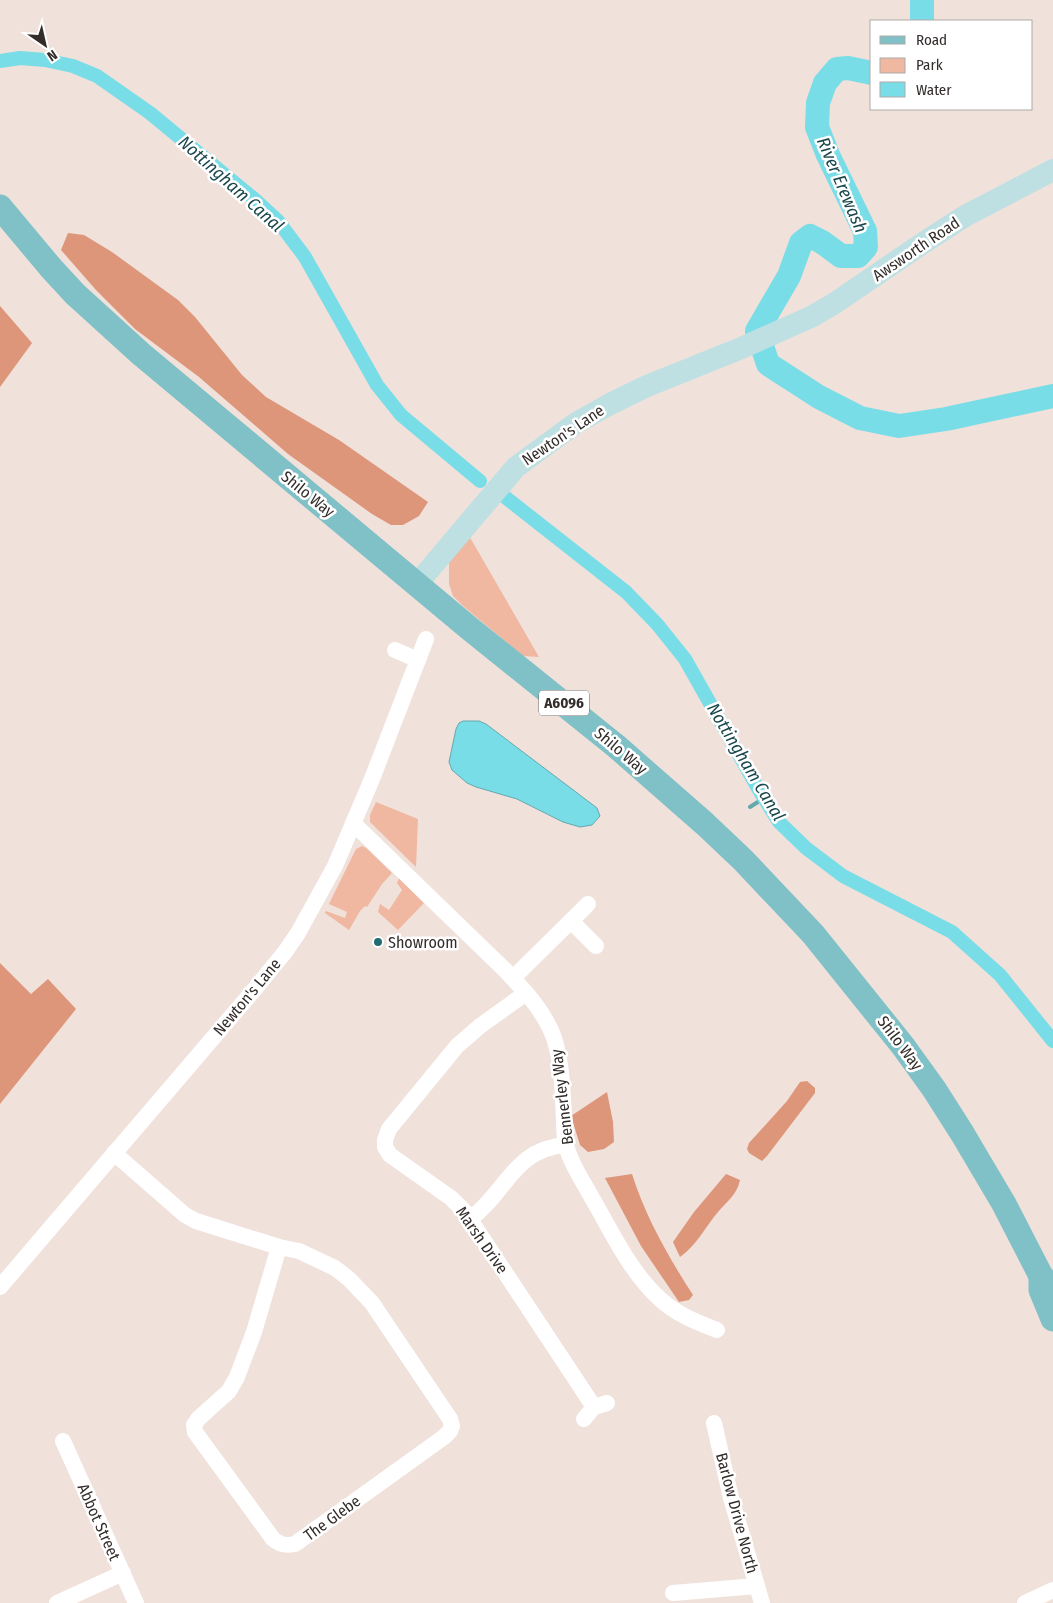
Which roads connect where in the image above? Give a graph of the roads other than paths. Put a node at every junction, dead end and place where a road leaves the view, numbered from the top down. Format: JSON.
{"nodes":[{"id":1,"x":1053,"y":170,"type":"edge"},
{"id":2,"x":0,"y":207,"type":"edge"},
{"id":3,"x":745,"y":346,"type":"joint"},
{"id":4,"x":417,"y":584,"type":"junction"},
{"id":5,"x":426,"y":639,"type":"dead end"},
{"id":6,"x":395,"y":650,"type":"dead end"},
{"id":7,"x":418,"y":660,"type":"junction"},
{"id":8,"x":353,"y":824,"type":"junction"},
{"id":9,"x":588,"y":904,"type":"dead end"},
{"id":10,"x":571,"y":921,"type":"junction"},
{"id":11,"x":596,"y":946,"type":"dead end"},
{"id":12,"x":513,"y":978,"type":"junction"},
{"id":13,"x":526,"y":993,"type":"junction"},
{"id":14,"x":566,"y":1145,"type":"junction"},
{"id":15,"x":114,"y":1153,"type":"junction"},
{"id":16,"x":470,"y":1219,"type":"junction"},
{"id":17,"x":278,"y":1247,"type":"junction"},
{"id":18,"x":1047,"y":1282,"type":"edge"},
{"id":19,"x":0,"y":1287,"type":"edge"},
{"id":20,"x":1053,"y":1319,"type":"edge"},
{"id":21,"x":717,"y":1330,"type":"dead end"},
{"id":22,"x":595,"y":1410,"type":"dead end"},
{"id":23,"x":714,"y":1423,"type":"dead end"},
{"id":24,"x":63,"y":1441,"type":"dead end"},
{"id":25,"x":122,"y":1573,"type":"junction"},
{"id":26,"x":757,"y":1586,"type":"junction"},
{"id":27,"x":1053,"y":1590,"type":"edge"},
{"id":28,"x":673,"y":1593,"type":"dead end"},
{"id":29,"x":57,"y":1603,"type":"edge"},
{"id":30,"x":136,"y":1603,"type":"edge"},
{"id":31,"x":762,"y":1603,"type":"edge"},
{"id":32,"x":1025,"y":1603,"type":"edge"}],
"edges":[{"from":1,"to":3,"type":"street","name":"Awsworth Road"},
{"from":2,"to":4,"type":"main road","name":"Shilo Way","number":"A6096"},
{"from":3,"to":4,"type":"street","name":"Newton's Lane"},
{"from":4,"to":18,"type":"main road","name":"Shilo Way","number":"A6096"},
{"from":5,"to":7,"type":"street","name":"Newton's Lane"},
{"from":6,"to":7,"type":"street"},
{"from":7,"to":8,"type":"street","name":"Newton's Lane"},
{"from":8,"to":12,"type":"street","name":"Bennerley Way"},
{"from":8,"to":15,"type":"street","name":"Newton's Lane"},
{"from":9,"to":10,"type":"street"},
{"from":10,"to":11,"type":"street"},
{"from":10,"to":12,"type":"street"},
{"from":12,"to":13,"type":"street","name":"Bennerley Way"},
{"from":13,"to":14,"type":"street","name":"Bennerley Way"},
{"from":13,"to":16,"type":"street","name":"Marsh Drive"},
{"from":14,"to":16,"type":"street"},
{"from":14,"to":21,"type":"street","name":"Bennerley Way"},
{"from":15,"to":17,"type":"street","name":"The Glebe"},
{"from":15,"to":19,"type":"street","name":"Newton's Lane"},
{"from":16,"to":22,"type":"street","name":"Marsh Drive"},
{"from":17,"to":17,"type":"street","name":"The Glebe"},
{"from":18,"to":20,"type":"main road","name":"Shilo Way","number":"A6096"},
{"from":23,"to":26,"type":"street","name":"Barlow Drive North"},
{"from":24,"to":25,"type":"street","name":"Abbot Street"},
{"from":25,"to":29,"type":"street"},
{"from":25,"to":30,"type":"street","name":"Abbot Street"},
{"from":26,"to":28,"type":"street"},
{"from":26,"to":31,"type":"street","name":"Barlow Drive North"},
{"from":27,"to":32,"type":"street"}]}
